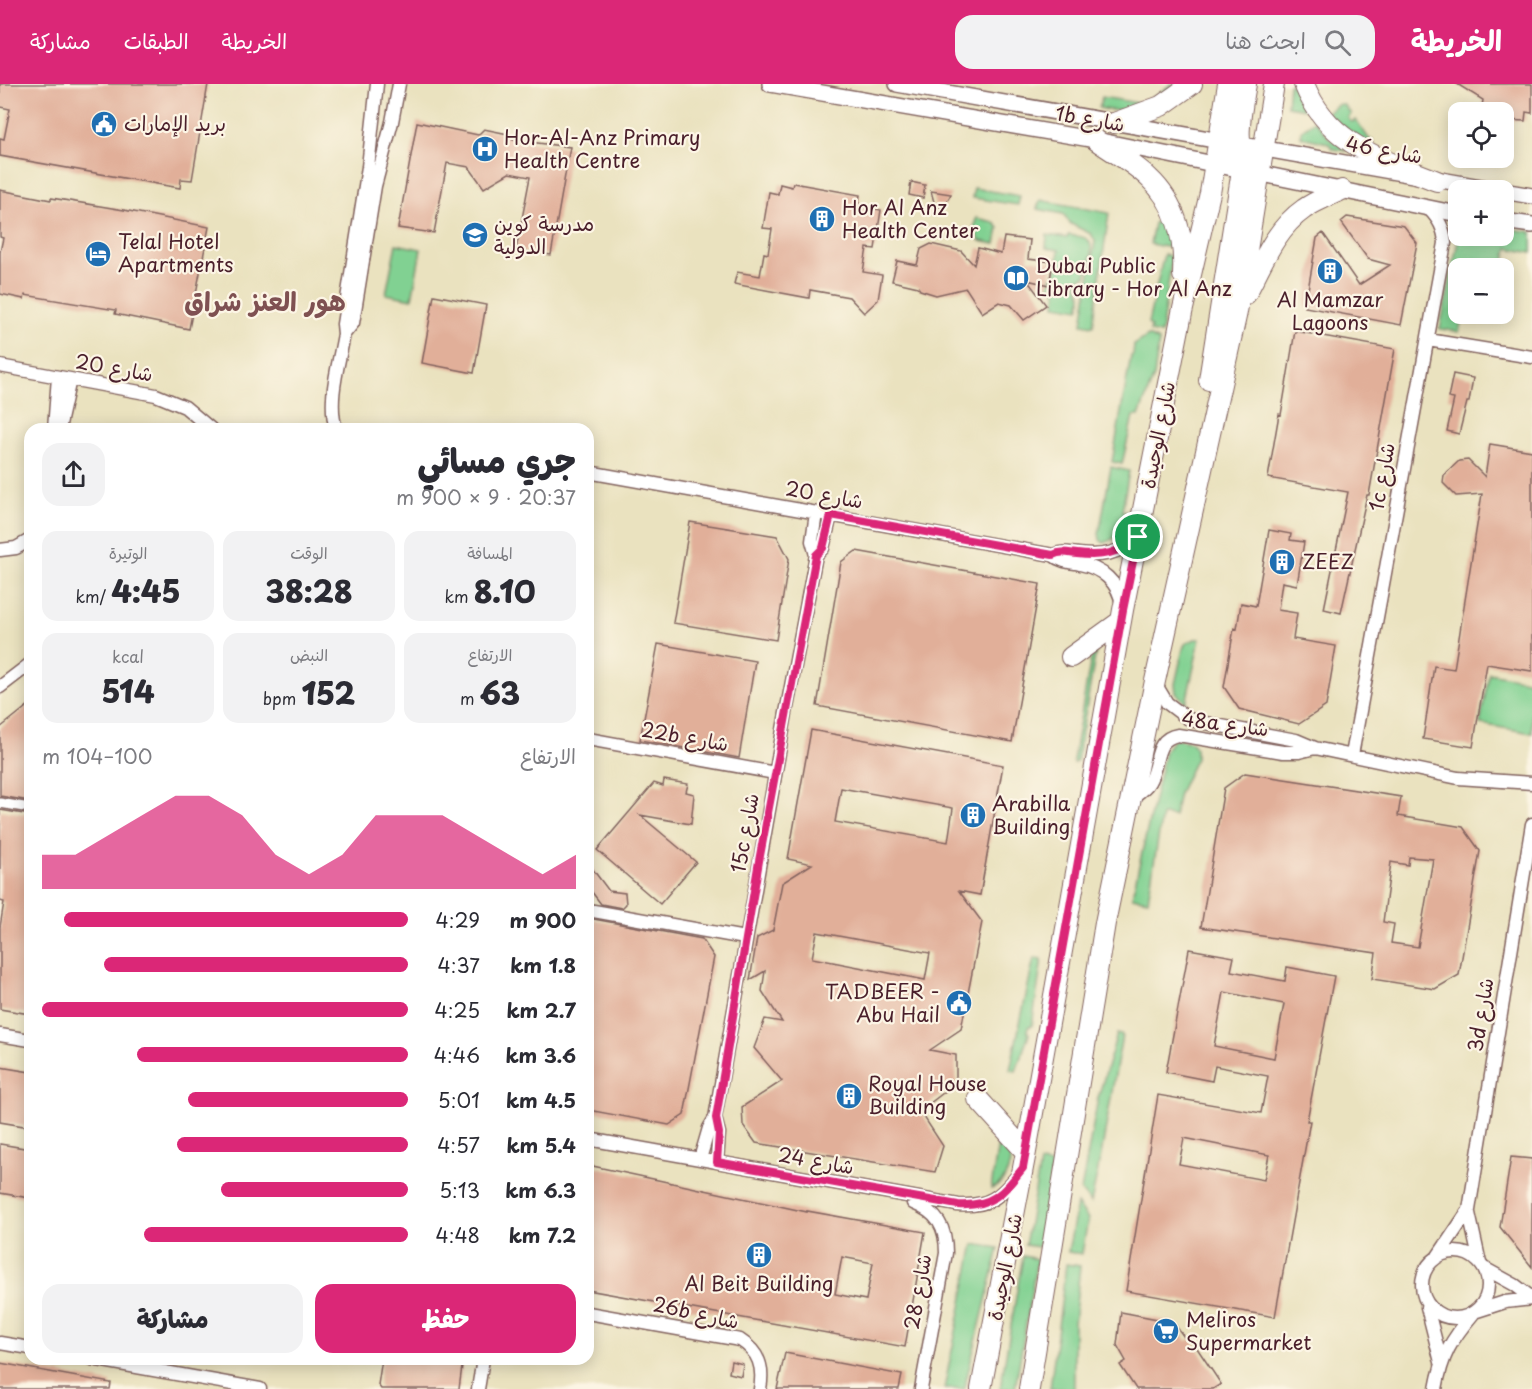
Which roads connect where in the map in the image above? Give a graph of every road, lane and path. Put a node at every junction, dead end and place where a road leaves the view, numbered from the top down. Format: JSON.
{"nodes":[{"id":1,"x":377,"y":84,"type":"edge"},
{"id":2,"x":399,"y":84,"type":"edge"},
{"id":3,"x":770,"y":84,"type":"edge"},
{"id":4,"x":897,"y":84,"type":"edge"},
{"id":5,"x":1192,"y":84,"type":"edge"},
{"id":6,"x":1228,"y":84,"type":"edge"},
{"id":7,"x":1246,"y":84,"type":"edge"},
{"id":8,"x":1274,"y":84,"type":"edge"},
{"id":9,"x":1304,"y":84,"type":"edge"},
{"id":10,"x":1114,"y":123,"type":"junction"},
{"id":11,"x":1096,"y":140,"type":"junction"},
{"id":12,"x":1219,"y":142,"type":"junction"},
{"id":13,"x":1239,"y":146,"type":"junction"},
{"id":14,"x":1264,"y":150,"type":"junction"},
{"id":15,"x":1213,"y":164,"type":"junction"},
{"id":16,"x":1251,"y":172,"type":"junction"},
{"id":17,"x":1437,"y":181,"type":"junction"},
{"id":18,"x":1448,"y":183,"type":"edge"},
{"id":19,"x":1342,"y":190,"type":"junction"},
{"id":20,"x":1514,"y":193,"type":"edge"},
{"id":21,"x":1532,"y":196,"type":"edge"},
{"id":22,"x":1430,"y":210,"type":"junction"},
{"id":23,"x":1448,"y":213,"type":"edge"},
{"id":24,"x":1514,"y":223,"type":"edge"},
{"id":25,"x":1532,"y":225,"type":"edge"},
{"id":26,"x":1237,"y":312,"type":"junction"},
{"id":27,"x":1182,"y":313,"type":"junction"},
{"id":28,"x":344,"y":334,"type":"junction"},
{"id":29,"x":1428,"y":340,"type":"junction"},
{"id":30,"x":1532,"y":357,"type":"edge"},
{"id":31,"x":0,"y":366,"type":"edge"},
{"id":32,"x":57,"y":377,"type":"junction"},
{"id":33,"x":70,"y":380,"type":"junction"},
{"id":34,"x":1215,"y":408,"type":"junction"},
{"id":35,"x":54,"y":423,"type":"edge"},
{"id":36,"x":60,"y":423,"type":"edge"},
{"id":37,"x":204,"y":423,"type":"edge"},
{"id":38,"x":334,"y":423,"type":"edge"},
{"id":39,"x":594,"y":473,"type":"edge"},
{"id":40,"x":816,"y":513,"type":"junction"},
{"id":41,"x":831,"y":515,"type":"junction"},
{"id":42,"x":1138,"y":537,"type":"junction"},
{"id":43,"x":24,"y":543,"type":"edge"},
{"id":44,"x":0,"y":550,"type":"edge"},
{"id":45,"x":816,"y":555,"type":"junction"},
{"id":46,"x":1053,"y":555,"type":"junction"},
{"id":47,"x":1122,"y":616,"type":"junction"},
{"id":48,"x":1071,"y":657,"type":"dead end"},
{"id":49,"x":24,"y":669,"type":"edge"},
{"id":50,"x":1155,"y":681,"type":"junction"},
{"id":51,"x":0,"y":687,"type":"edge"},
{"id":52,"x":594,"y":740,"type":"edge"},
{"id":53,"x":1315,"y":748,"type":"junction"},
{"id":54,"x":1352,"y":755,"type":"junction"},
{"id":55,"x":775,"y":773,"type":"junction"},
{"id":56,"x":1532,"y":783,"type":"edge"},
{"id":57,"x":1130,"y":798,"type":"junction"},
{"id":58,"x":0,"y":803,"type":"edge"},
{"id":59,"x":24,"y":807,"type":"edge"},
{"id":60,"x":1532,"y":824,"type":"edge"},
{"id":61,"x":594,"y":911,"type":"edge"},
{"id":62,"x":745,"y":938,"type":"junction"},
{"id":63,"x":0,"y":1035,"type":"edge"},
{"id":64,"x":24,"y":1039,"type":"edge"},
{"id":65,"x":978,"y":1099,"type":"dead end"},
{"id":66,"x":716,"y":1118,"type":"junction"},
{"id":67,"x":594,"y":1140,"type":"edge"},
{"id":68,"x":700,"y":1159,"type":"junction"},
{"id":69,"x":1025,"y":1160,"type":"junction"},
{"id":70,"x":717,"y":1162,"type":"junction"},
{"id":71,"x":892,"y":1194,"type":"junction"},
{"id":72,"x":1469,"y":1213,"type":"junction"},
{"id":73,"x":1438,"y":1256,"type":"junction"},
{"id":74,"x":1482,"y":1266,"type":"junction"},
{"id":75,"x":1532,"y":1299,"type":"edge"},
{"id":76,"x":1426,"y":1303,"type":"junction"},
{"id":77,"x":1475,"y":1312,"type":"junction"},
{"id":78,"x":594,"y":1314,"type":"edge"},
{"id":79,"x":0,"y":1343,"type":"edge"},
{"id":80,"x":24,"y":1347,"type":"edge"},
{"id":81,"x":1441,"y":1362,"type":"junction"},
{"id":82,"x":126,"y":1365,"type":"edge"},
{"id":83,"x":482,"y":1365,"type":"edge"},
{"id":84,"x":260,"y":1389,"type":"edge"},
{"id":85,"x":478,"y":1389,"type":"edge"},
{"id":86,"x":760,"y":1389,"type":"edge"},
{"id":87,"x":921,"y":1389,"type":"edge"},
{"id":88,"x":981,"y":1389,"type":"edge"},
{"id":89,"x":1029,"y":1389,"type":"edge"},
{"id":90,"x":1436,"y":1389,"type":"edge"}],
"edges":[{"from":1,"to":28,"type":"street"},
{"from":2,"to":28,"type":"street"},
{"from":3,"to":11,"type":"street","name":"1b شارع"},
{"from":4,"to":10,"type":"street","name":"1b شارع"},
{"from":5,"to":10,"type":"main road"},
{"from":6,"to":12,"type":"main road","name":"شارع الوحيدة"},
{"from":7,"to":13,"type":"main road"},
{"from":8,"to":14,"type":"main road"},
{"from":9,"to":17,"type":"main road"},
{"from":10,"to":12,"type":"street","name":"1b شارع"},
{"from":11,"to":15,"type":"street","name":"1b شارع"},
{"from":11,"to":27,"type":"main road"},
{"from":12,"to":13,"type":"street","name":"1b شارع"},
{"from":12,"to":15,"type":"main road","name":"شارع الوحيدة"},
{"from":12,"to":16,"type":"main road"},
{"from":13,"to":14,"type":"street","name":"1b شارع"},
{"from":13,"to":16,"type":"main road"},
{"from":14,"to":16,"type":"main road"},
{"from":14,"to":17,"type":"street","name":"شارع 46"},
{"from":15,"to":16,"type":"street","name":"1b شارع"},
{"from":15,"to":27,"type":"main road","name":"شارع الوحيدة"},
{"from":16,"to":19,"type":"street"},
{"from":16,"to":26,"type":"main road"},
{"from":16,"to":34,"type":"main road"},
{"from":17,"to":18,"type":"street","name":"شارع 46"},
{"from":19,"to":22,"type":"street"},
{"from":19,"to":26,"type":"main road"},
{"from":20,"to":21,"type":"street"},
{"from":22,"to":23,"type":"street"},
{"from":22,"to":29,"type":"street","name":"1c شارع"},
{"from":24,"to":25,"type":"street"},
{"from":26,"to":34,"type":"main road"},
{"from":27,"to":42,"type":"main road","name":"شارع الوحيدة"},
{"from":28,"to":38,"type":"street"},
{"from":29,"to":30,"type":"street"},
{"from":29,"to":54,"type":"street","name":"1c شارع"},
{"from":31,"to":32,"type":"street","name":"شارع 20"},
{"from":32,"to":33,"type":"street","name":"شارع 20"},
{"from":32,"to":35,"type":"street"},
{"from":33,"to":36,"type":"street"},
{"from":33,"to":37,"type":"street","name":"شارع 20"},
{"from":34,"to":50,"type":"main road"},
{"from":39,"to":40,"type":"street","name":"شارع 20"},
{"from":40,"to":41,"type":"street","name":"شارع 20"},
{"from":40,"to":45,"type":"street","name":"15c شارع"},
{"from":41,"to":45,"type":"street","name":"15c شارع"},
{"from":41,"to":46,"type":"street","name":"شارع 20"},
{"from":42,"to":46,"type":"street","name":"شارع 20"},
{"from":42,"to":47,"type":"main road","name":"شارع الوحيدة"},
{"from":43,"to":44,"type":"street"},
{"from":45,"to":55,"type":"street","name":"15c شارع"},
{"from":46,"to":47,"type":"street","name":"شارع 20"},
{"from":47,"to":48,"type":"main road"},
{"from":47,"to":69,"type":"main road","name":"شارع الوحيدة"},
{"from":49,"to":51,"type":"street"},
{"from":50,"to":53,"type":"street","name":"48a شارع"},
{"from":50,"to":57,"type":"main road"},
{"from":52,"to":55,"type":"street","name":"22b شارع"},
{"from":53,"to":54,"type":"street","name":"48a شارع"},
{"from":53,"to":57,"type":"street","name":"48a شارع"},
{"from":54,"to":56,"type":"street","name":"48a شارع"},
{"from":55,"to":62,"type":"street","name":"15c شارع"},
{"from":57,"to":89,"type":"main road"},
{"from":58,"to":59,"type":"street"},
{"from":60,"to":72,"type":"street","name":"3d شارع"},
{"from":61,"to":62,"type":"street"},
{"from":62,"to":66,"type":"street","name":"15c شارع"},
{"from":63,"to":64,"type":"street"},
{"from":65,"to":69,"type":"main road"},
{"from":66,"to":68,"type":"street","name":"15c شارع"},
{"from":66,"to":70,"type":"street","name":"15c شارع"},
{"from":67,"to":68,"type":"street","name":"شارع 24"},
{"from":68,"to":70,"type":"street","name":"شارع 24"},
{"from":69,"to":71,"type":"street","name":"شارع 24"},
{"from":69,"to":88,"type":"main road","name":"شارع الوحيدة"},
{"from":70,"to":71,"type":"street","name":"شارع 24"},
{"from":71,"to":87,"type":"street","name":"شارع 28"},
{"from":72,"to":73,"type":"street","name":"3d شارع"},
{"from":72,"to":74,"type":"street","name":"3d شارع"},
{"from":73,"to":74,"type":"street"},
{"from":73,"to":76,"type":"street"},
{"from":74,"to":75,"type":"street"},
{"from":74,"to":77,"type":"street"},
{"from":75,"to":77,"type":"street"},
{"from":76,"to":77,"type":"street"},
{"from":76,"to":81,"type":"street"},
{"from":77,"to":81,"type":"street"},
{"from":78,"to":86,"type":"street","name":"26b شارع"},
{"from":79,"to":80,"type":"street"},
{"from":81,"to":90,"type":"street"},
{"from":82,"to":84,"type":"street"},
{"from":83,"to":85,"type":"street"}]}
